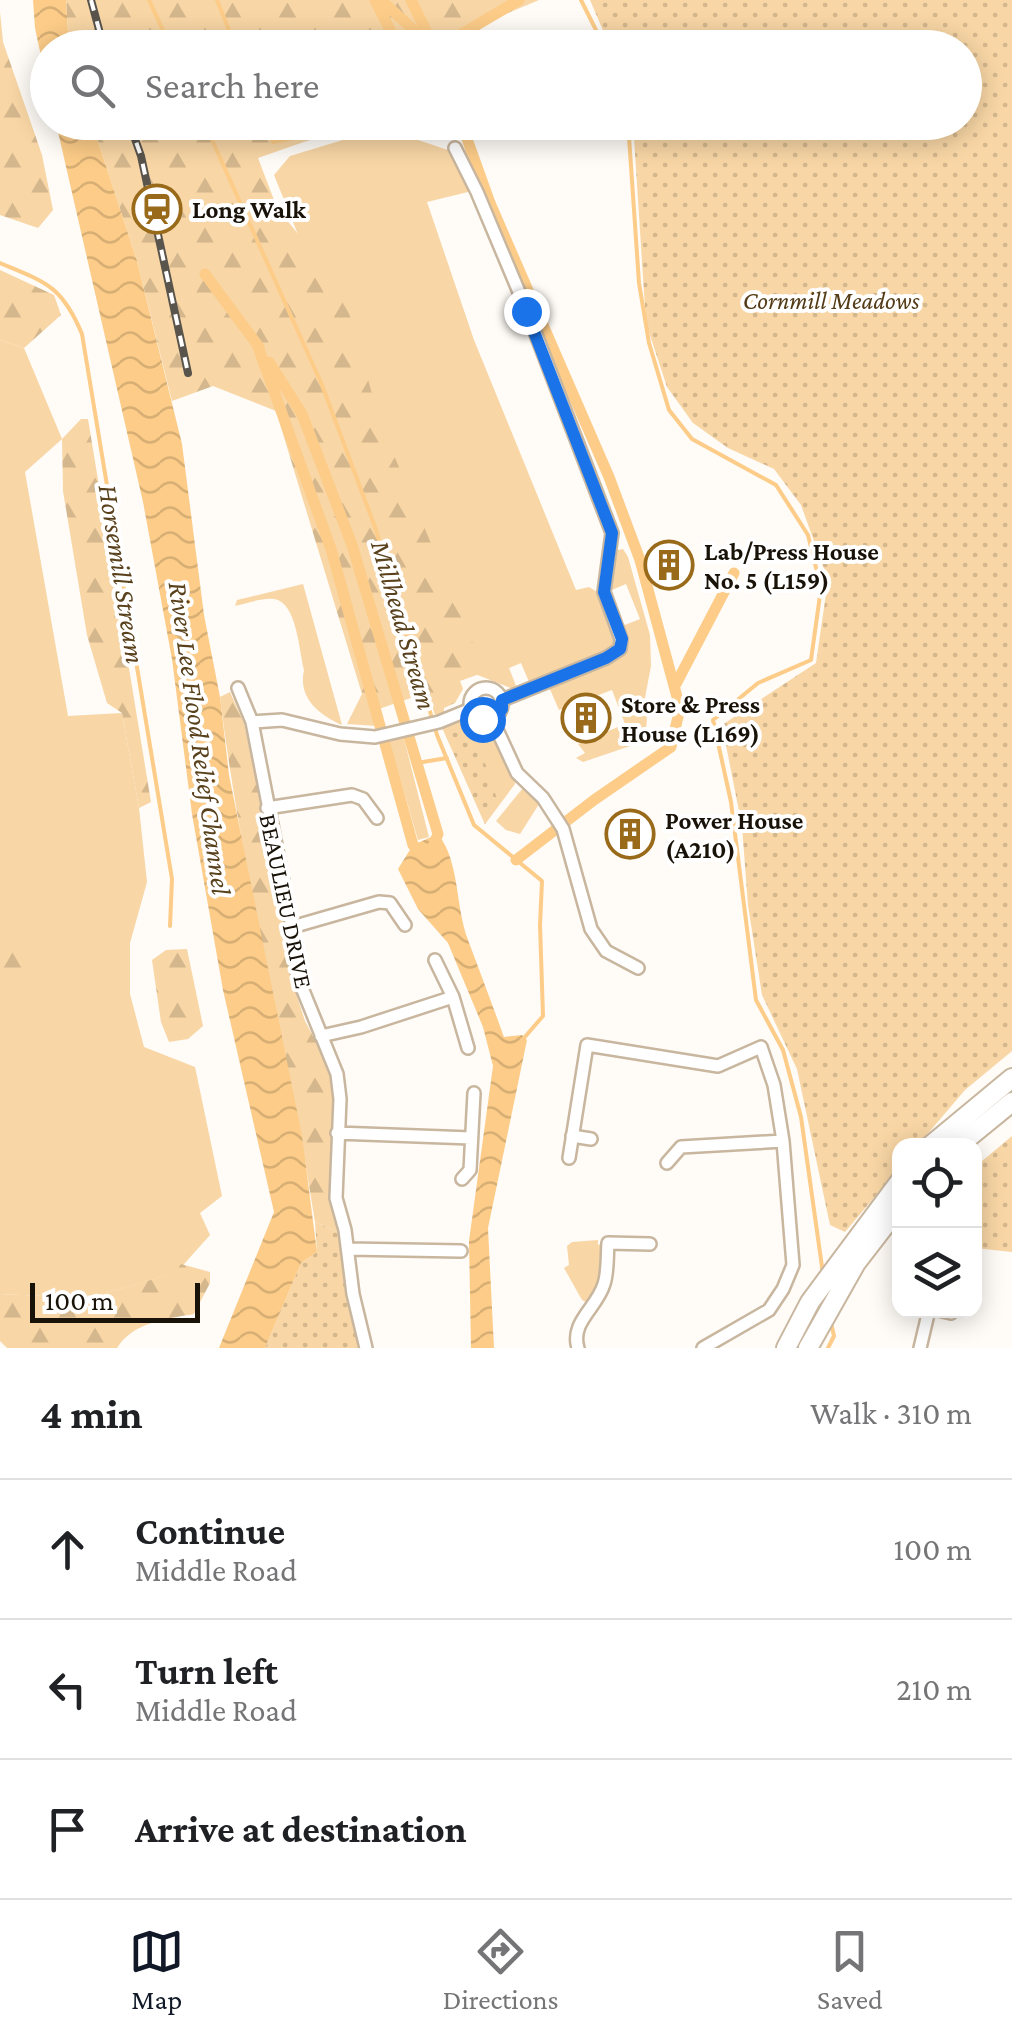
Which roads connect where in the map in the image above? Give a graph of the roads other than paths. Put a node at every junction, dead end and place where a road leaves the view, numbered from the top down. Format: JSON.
{"nodes":[{"id":1,"x":455,"y":148,"type":"dead end"},
{"id":2,"x":238,"y":688,"type":"dead end"},
{"id":3,"x":502,"y":700,"type":"junction"},
{"id":4,"x":471,"y":709,"type":"junction"},
{"id":5,"x":492,"y":719,"type":"junction"},
{"id":6,"x":252,"y":722,"type":"junction"},
{"id":7,"x":266,"y":808,"type":"junction"},
{"id":8,"x":377,"y":818,"type":"dead end"},
{"id":9,"x":405,"y":925,"type":"dead end"},
{"id":10,"x":292,"y":927,"type":"junction"},
{"id":11,"x":435,"y":960,"type":"dead end"},
{"id":12,"x":638,"y":968,"type":"dead end"},
{"id":13,"x":453,"y":998,"type":"junction"},
{"id":14,"x":321,"y":1036,"type":"junction"},
{"id":15,"x":468,"y":1048,"type":"dead end"},
{"id":16,"x":1012,"y":1078,"type":"edge"},
{"id":17,"x":474,"y":1092,"type":"dead end"},
{"id":18,"x":1012,"y":1102,"type":"edge"},
{"id":19,"x":336,"y":1133,"type":"junction"},
{"id":20,"x":572,"y":1136,"type":"junction"},
{"id":21,"x":471,"y":1138,"type":"junction"},
{"id":22,"x":940,"y":1138,"type":"edge"},
{"id":23,"x":968,"y":1138,"type":"edge"},
{"id":24,"x":592,"y":1139,"type":"dead end"},
{"id":25,"x":783,"y":1141,"type":"junction"},
{"id":26,"x":569,"y":1158,"type":"dead end"},
{"id":27,"x":667,"y":1163,"type":"dead end"},
{"id":28,"x":462,"y":1179,"type":"dead end"},
{"id":29,"x":892,"y":1193,"type":"edge"},
{"id":30,"x":892,"y":1216,"type":"edge"},
{"id":31,"x":650,"y":1244,"type":"dead end"},
{"id":32,"x":348,"y":1250,"type":"junction"},
{"id":33,"x":461,"y":1251,"type":"dead end"},
{"id":34,"x":834,"y":1284,"type":"junction"},
{"id":35,"x":927,"y":1318,"type":"edge"},
{"id":36,"x":366,"y":1348,"type":"edge"},
{"id":37,"x":578,"y":1348,"type":"edge"},
{"id":38,"x":703,"y":1348,"type":"edge"},
{"id":39,"x":786,"y":1348,"type":"edge"},
{"id":40,"x":808,"y":1348,"type":"edge"},
{"id":41,"x":920,"y":1348,"type":"edge"}],
"edges":[{"from":1,"to":3,"type":"street"},
{"from":2,"to":6,"type":"street","name":"BEAULIEU DRIVE"},
{"from":3,"to":4,"type":"street"},
{"from":3,"to":5,"type":"street"},
{"from":4,"to":5,"type":"street"},
{"from":4,"to":6,"type":"street"},
{"from":5,"to":12,"type":"street"},
{"from":6,"to":7,"type":"street","name":"BEAULIEU DRIVE"},
{"from":7,"to":8,"type":"street"},
{"from":7,"to":10,"type":"street","name":"BEAULIEU DRIVE"},
{"from":9,"to":10,"type":"street"},
{"from":10,"to":14,"type":"street","name":"BEAULIEU DRIVE"},
{"from":11,"to":13,"type":"street"},
{"from":13,"to":14,"type":"street"},
{"from":13,"to":15,"type":"street"},
{"from":14,"to":19,"type":"street","name":"BEAULIEU DRIVE"},
{"from":16,"to":22,"type":"main road"},
{"from":17,"to":21,"type":"street"},
{"from":18,"to":23,"type":"main road"},
{"from":19,"to":21,"type":"street"},
{"from":19,"to":32,"type":"street","name":"BEAULIEU DRIVE"},
{"from":20,"to":24,"type":"street"},
{"from":20,"to":25,"type":"street"},
{"from":20,"to":26,"type":"street"},
{"from":21,"to":28,"type":"street"},
{"from":25,"to":27,"type":"street"},
{"from":25,"to":38,"type":"street"},
{"from":29,"to":34,"type":"main road"},
{"from":30,"to":34,"type":"main road"},
{"from":31,"to":37,"type":"street"},
{"from":32,"to":33,"type":"street"},
{"from":32,"to":36,"type":"street","name":"BEAULIEU DRIVE"},
{"from":34,"to":39,"type":"main road"},
{"from":34,"to":40,"type":"main road"},
{"from":35,"to":41,"type":"street"}]}
